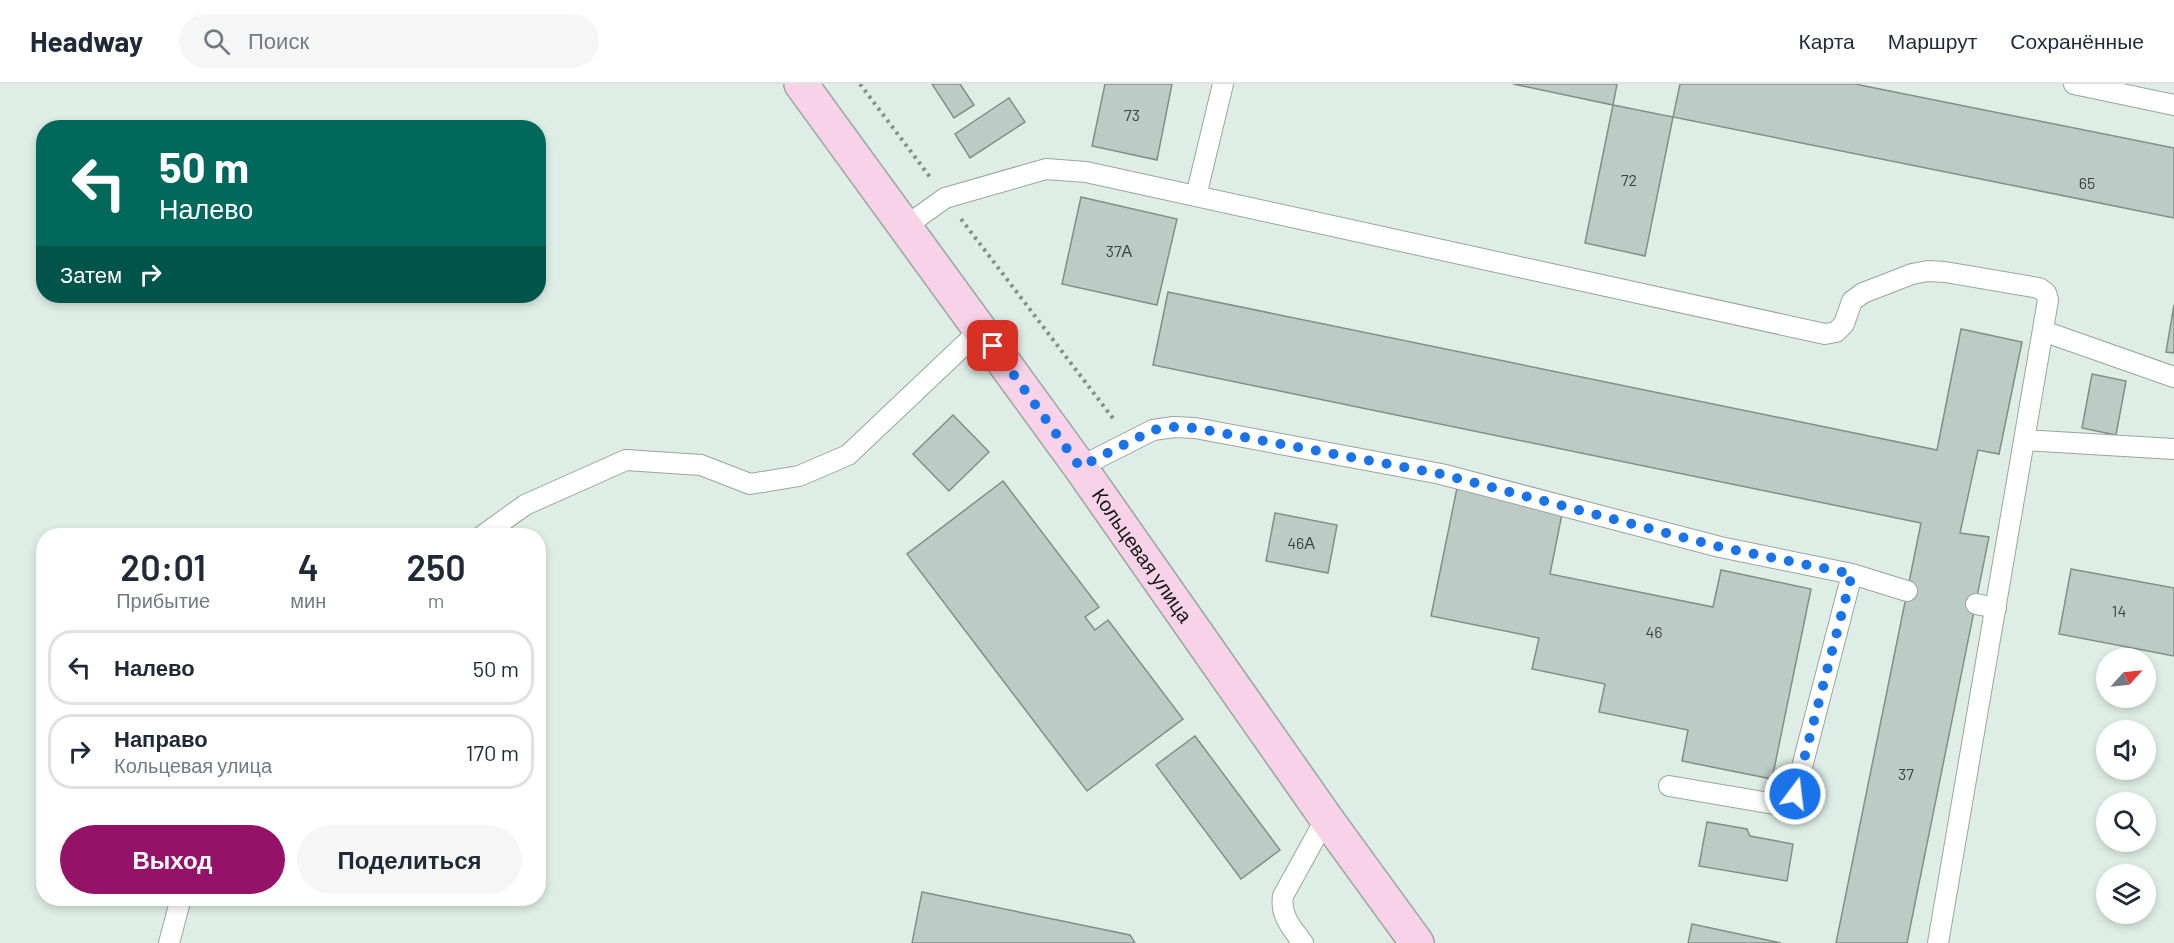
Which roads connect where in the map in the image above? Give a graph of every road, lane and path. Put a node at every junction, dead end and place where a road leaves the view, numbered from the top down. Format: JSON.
{"nodes":[{"id":1,"x":801,"y":84,"type":"edge"},
{"id":2,"x":860,"y":84,"type":"edge"},
{"id":3,"x":1222,"y":84,"type":"edge"},
{"id":4,"x":2074,"y":84,"type":"edge"},
{"id":5,"x":2174,"y":105,"type":"edge"},
{"id":6,"x":1196,"y":196,"type":"junction"},
{"id":7,"x":945,"y":198,"type":"junction"},
{"id":8,"x":906,"y":226,"type":"junction"},
{"id":9,"x":981,"y":329,"type":"junction"},
{"id":10,"x":2043,"y":331,"type":"junction"},
{"id":11,"x":2174,"y":377,"type":"edge"},
{"id":12,"x":2024,"y":440,"type":"junction"},
{"id":13,"x":1131,"y":441,"type":"junction"},
{"id":14,"x":2174,"y":449,"type":"edge"},
{"id":15,"x":1080,"y":467,"type":"junction"},
{"id":16,"x":493,"y":528,"type":"edge"},
{"id":17,"x":1852,"y":574,"type":"junction"},
{"id":18,"x":1907,"y":591,"type":"dead end"},
{"id":19,"x":1976,"y":604,"type":"dead end"},
{"id":20,"x":1995,"y":608,"type":"junction"},
{"id":21,"x":1670,"y":786,"type":"dead end"},
{"id":22,"x":1326,"y":818,"type":"junction"},
{"id":23,"x":180,"y":906,"type":"edge"},
{"id":24,"x":169,"y":943,"type":"edge"},
{"id":25,"x":1303,"y":943,"type":"edge"},
{"id":26,"x":1417,"y":943,"type":"edge"},
{"id":27,"x":1938,"y":943,"type":"edge"}],
"edges":[{"from":1,"to":8,"type":"street","name":"Кольцевая улица"},
{"from":2,"to":7,"type":"path"},
{"from":3,"to":6,"type":"lane"},
{"from":4,"to":5,"type":"lane"},
{"from":6,"to":7,"type":"lane"},
{"from":6,"to":10,"type":"lane"},
{"from":7,"to":8,"type":"lane"},
{"from":7,"to":13,"type":"path"},
{"from":8,"to":9,"type":"street","name":"Кольцевая улица"},
{"from":9,"to":15,"type":"street","name":"Кольцевая улица"},
{"from":9,"to":16,"type":"lane"},
{"from":10,"to":11,"type":"lane"},
{"from":10,"to":12,"type":"lane"},
{"from":12,"to":14,"type":"lane"},
{"from":12,"to":20,"type":"lane"},
{"from":13,"to":15,"type":"lane"},
{"from":13,"to":17,"type":"lane"},
{"from":15,"to":22,"type":"street","name":"Кольцевая улица"},
{"from":17,"to":18,"type":"lane"},
{"from":17,"to":21,"type":"lane"},
{"from":19,"to":20,"type":"lane"},
{"from":20,"to":27,"type":"lane"},
{"from":22,"to":25,"type":"lane"},
{"from":22,"to":26,"type":"street","name":"Кольцевая улица"},
{"from":23,"to":24,"type":"lane"}]}
